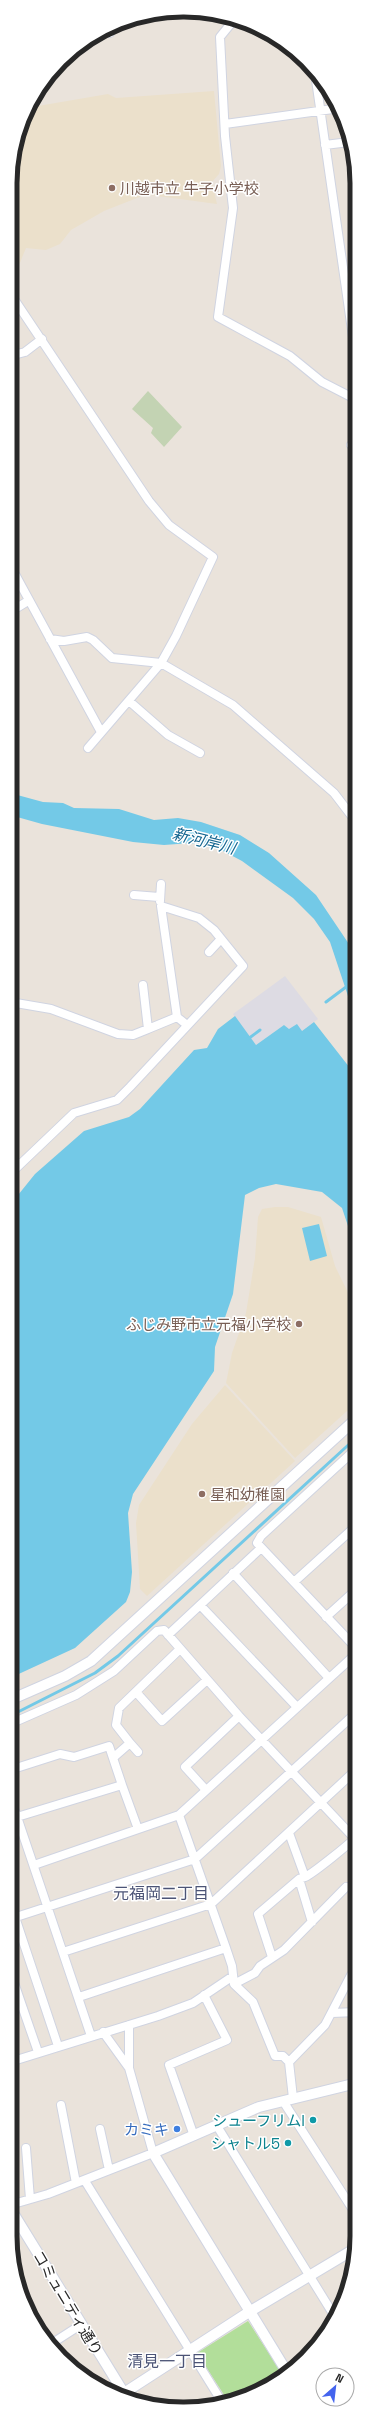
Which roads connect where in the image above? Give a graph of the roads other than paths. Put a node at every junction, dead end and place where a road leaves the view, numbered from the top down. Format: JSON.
{"nodes":[{"id":1,"x":231,"y":24,"type":"edge"},
{"id":2,"x":316,"y":82,"type":"edge"},
{"id":3,"x":333,"y":109,"type":"edge"},
{"id":4,"x":320,"y":111,"type":"junction"},
{"id":5,"x":225,"y":124,"type":"junction"},
{"id":6,"x":345,"y":143,"type":"edge"},
{"id":7,"x":325,"y":146,"type":"junction"},
{"id":8,"x":17,"y":303,"type":"edge"},
{"id":9,"x":350,"y":317,"type":"edge"},
{"id":10,"x":42,"y":339,"type":"junction"},
{"id":11,"x":17,"y":354,"type":"edge"},
{"id":12,"x":350,"y":396,"type":"edge"},
{"id":13,"x":17,"y":579,"type":"edge"},
{"id":14,"x":28,"y":601,"type":"junction"},
{"id":15,"x":17,"y":608,"type":"edge"},
{"id":16,"x":50,"y":639,"type":"junction"},
{"id":17,"x":161,"y":663,"type":"junction"},
{"id":18,"x":129,"y":701,"type":"junction"},
{"id":19,"x":101,"y":732,"type":"junction"},
{"id":20,"x":88,"y":748,"type":"dead end"},
{"id":21,"x":200,"y":753,"type":"dead end"},
{"id":22,"x":350,"y":814,"type":"edge"},
{"id":23,"x":161,"y":884,"type":"dead end"},
{"id":24,"x":134,"y":895,"type":"dead end"},
{"id":25,"x":159,"y":897,"type":"junction"},
{"id":26,"x":161,"y":906,"type":"junction"},
{"id":27,"x":222,"y":940,"type":"junction"},
{"id":28,"x":209,"y":952,"type":"dead end"},
{"id":29,"x":143,"y":985,"type":"dead end"},
{"id":30,"x":17,"y":1003,"type":"edge"},
{"id":31,"x":177,"y":1017,"type":"junction"},
{"id":32,"x":188,"y":1025,"type":"junction"},
{"id":33,"x":148,"y":1029,"type":"junction"},
{"id":34,"x":17,"y":1167,"type":"edge"},
{"id":35,"x":350,"y":1424,"type":"edge"},
{"id":36,"x":350,"y":1454,"type":"edge"},
{"id":37,"x":350,"y":1531,"type":"edge"},
{"id":38,"x":261,"y":1548,"type":"junction"},
{"id":39,"x":233,"y":1574,"type":"junction"},
{"id":40,"x":294,"y":1582,"type":"junction"},
{"id":41,"x":350,"y":1595,"type":"edge"},
{"id":42,"x":200,"y":1605,"type":"junction"},
{"id":43,"x":326,"y":1617,"type":"junction"},
{"id":44,"x":168,"y":1635,"type":"junction"},
{"id":45,"x":350,"y":1642,"type":"edge"},
{"id":46,"x":179,"y":1650,"type":"junction"},
{"id":47,"x":350,"y":1658,"type":"edge"},
{"id":48,"x":329,"y":1678,"type":"junction"},
{"id":49,"x":207,"y":1680,"type":"junction"},
{"id":50,"x":136,"y":1692,"type":"junction"},
{"id":51,"x":17,"y":1697,"type":"edge"},
{"id":52,"x":297,"y":1707,"type":"junction"},
{"id":53,"x":239,"y":1716,"type":"junction"},
{"id":54,"x":350,"y":1718,"type":"edge"},
{"id":55,"x":17,"y":1721,"type":"edge"},
{"id":56,"x":262,"y":1741,"type":"junction"},
{"id":57,"x":130,"y":1743,"type":"junction"},
{"id":58,"x":138,"y":1752,"type":"dead end"},
{"id":59,"x":114,"y":1756,"type":"junction"},
{"id":60,"x":17,"y":1768,"type":"edge"},
{"id":61,"x":292,"y":1772,"type":"junction"},
{"id":62,"x":350,"y":1776,"type":"edge"},
{"id":63,"x":122,"y":1785,"type":"junction"},
{"id":64,"x":206,"y":1790,"type":"junction"},
{"id":65,"x":320,"y":1804,"type":"junction"},
{"id":66,"x":179,"y":1815,"type":"junction"},
{"id":67,"x":17,"y":1817,"type":"joint"},
{"id":68,"x":138,"y":1829,"type":"junction"},
{"id":69,"x":288,"y":1833,"type":"junction"},
{"id":70,"x":350,"y":1833,"type":"edge"},
{"id":71,"x":350,"y":1842,"type":"edge"},
{"id":72,"x":195,"y":1859,"type":"junction"},
{"id":73,"x":34,"y":1865,"type":"junction"},
{"id":74,"x":302,"y":1878,"type":"junction"},
{"id":75,"x":346,"y":1887,"type":"dead end"},
{"id":76,"x":211,"y":1904,"type":"junction"},
{"id":77,"x":48,"y":1907,"type":"junction"},
{"id":78,"x":17,"y":1917,"type":"edge"},
{"id":79,"x":312,"y":1922,"type":"junction"},
{"id":80,"x":17,"y":1929,"type":"edge"},
{"id":81,"x":226,"y":1948,"type":"junction"},
{"id":82,"x":63,"y":1952,"type":"junction"},
{"id":83,"x":272,"y":1957,"type":"junction"},
{"id":84,"x":350,"y":1979,"type":"edge"},
{"id":85,"x":233,"y":1980,"type":"junction"},
{"id":86,"x":17,"y":1991,"type":"edge"},
{"id":87,"x":204,"y":1995,"type":"junction"},
{"id":88,"x":79,"y":1997,"type":"junction"},
{"id":89,"x":350,"y":2012,"type":"edge"},
{"id":90,"x":332,"y":2013,"type":"junction"},
{"id":91,"x":130,"y":2025,"type":"junction"},
{"id":92,"x":104,"y":2032,"type":"junction"},
{"id":93,"x":91,"y":2036,"type":"junction"},
{"id":94,"x":58,"y":2046,"type":"junction"},
{"id":95,"x":38,"y":2052,"type":"junction"},
{"id":96,"x":17,"y":2060,"type":"edge"},
{"id":97,"x":289,"y":2062,"type":"junction"},
{"id":98,"x":129,"y":2068,"type":"junction"},
{"id":99,"x":350,"y":2085,"type":"edge"},
{"id":100,"x":288,"y":2100,"type":"junction"},
{"id":101,"x":60,"y":2105,"type":"dead end"},
{"id":102,"x":218,"y":2126,"type":"junction"},
{"id":103,"x":100,"y":2128,"type":"dead end"},
{"id":104,"x":194,"y":2136,"type":"junction"},
{"id":105,"x":26,"y":2148,"type":"dead end"},
{"id":106,"x":153,"y":2153,"type":"junction"},
{"id":107,"x":109,"y":2170,"type":"junction"},
{"id":108,"x":85,"y":2181,"type":"junction"},
{"id":109,"x":76,"y":2183,"type":"junction"},
{"id":110,"x":30,"y":2199,"type":"junction"},
{"id":111,"x":17,"y":2204,"type":"edge"},
{"id":112,"x":350,"y":2204,"type":"edge"},
{"id":113,"x":17,"y":2218,"type":"edge"},
{"id":114,"x":349,"y":2252,"type":"edge"},
{"id":115,"x":310,"y":2276,"type":"junction"},
{"id":116,"x":249,"y":2312,"type":"junction"},
{"id":117,"x":332,"y":2312,"type":"edge"},
{"id":118,"x":82,"y":2324,"type":"junction"},
{"id":119,"x":55,"y":2341,"type":"edge"},
{"id":120,"x":191,"y":2350,"type":"junction"},
{"id":121,"x":285,"y":2368,"type":"edge"},
{"id":122,"x":123,"y":2390,"type":"edge"},
{"id":123,"x":129,"y":2393,"type":"edge"},
{"id":124,"x":220,"y":2398,"type":"edge"}],
"edges":[{"from":1,"to":5,"type":"street"},
{"from":2,"to":4,"type":"street"},
{"from":3,"to":4,"type":"street"},
{"from":4,"to":5,"type":"street"},
{"from":4,"to":7,"type":"street"},
{"from":5,"to":12,"type":"street"},
{"from":6,"to":7,"type":"street"},
{"from":7,"to":9,"type":"street"},
{"from":8,"to":10,"type":"street"},
{"from":10,"to":11,"type":"street"},
{"from":10,"to":17,"type":"street"},
{"from":13,"to":14,"type":"street"},
{"from":14,"to":15,"type":"street"},
{"from":14,"to":16,"type":"street"},
{"from":16,"to":17,"type":"street"},
{"from":16,"to":19,"type":"street"},
{"from":17,"to":18,"type":"street"},
{"from":17,"to":22,"type":"street"},
{"from":18,"to":19,"type":"street"},
{"from":18,"to":21,"type":"street"},
{"from":19,"to":20,"type":"street"},
{"from":23,"to":25,"type":"street"},
{"from":24,"to":25,"type":"street"},
{"from":25,"to":26,"type":"street"},
{"from":26,"to":27,"type":"street"},
{"from":26,"to":31,"type":"street"},
{"from":27,"to":28,"type":"street"},
{"from":27,"to":32,"type":"street"},
{"from":29,"to":33,"type":"street"},
{"from":30,"to":33,"type":"street"},
{"from":31,"to":32,"type":"street"},
{"from":31,"to":33,"type":"street"},
{"from":32,"to":34,"type":"street"},
{"from":35,"to":51,"type":"street"},
{"from":36,"to":38,"type":"street"},
{"from":37,"to":40,"type":"street"},
{"from":38,"to":39,"type":"street"},
{"from":38,"to":40,"type":"street"},
{"from":39,"to":42,"type":"street"},
{"from":39,"to":48,"type":"street"},
{"from":40,"to":43,"type":"street"},
{"from":41,"to":43,"type":"street"},
{"from":42,"to":44,"type":"street"},
{"from":42,"to":52,"type":"street"},
{"from":43,"to":45,"type":"street"},
{"from":44,"to":46,"type":"street"},
{"from":44,"to":55,"type":"street"},
{"from":46,"to":49,"type":"street"},
{"from":46,"to":50,"type":"street"},
{"from":47,"to":48,"type":"street"},
{"from":48,"to":52,"type":"street"},
{"from":49,"to":50,"type":"street"},
{"from":49,"to":53,"type":"street"},
{"from":50,"to":57,"type":"street"},
{"from":52,"to":56,"type":"street"},
{"from":53,"to":56,"type":"street"},
{"from":53,"to":64,"type":"street"},
{"from":54,"to":61,"type":"street"},
{"from":56,"to":61,"type":"street"},
{"from":56,"to":64,"type":"street"},
{"from":57,"to":58,"type":"street"},
{"from":57,"to":59,"type":"street"},
{"from":59,"to":60,"type":"street"},
{"from":59,"to":63,"type":"street"},
{"from":61,"to":65,"type":"street"},
{"from":61,"to":72,"type":"street"},
{"from":62,"to":65,"type":"street"},
{"from":63,"to":67,"type":"street"},
{"from":63,"to":68,"type":"street"},
{"from":64,"to":66,"type":"street"},
{"from":65,"to":69,"type":"street"},
{"from":65,"to":70,"type":"street"},
{"from":66,"to":68,"type":"street"},
{"from":66,"to":72,"type":"street"},
{"from":67,"to":73,"type":"street"},
{"from":68,"to":73,"type":"street"},
{"from":69,"to":74,"type":"street"},
{"from":69,"to":76,"type":"street"},
{"from":71,"to":74,"type":"street"},
{"from":72,"to":76,"type":"street"},
{"from":72,"to":77,"type":"street"},
{"from":73,"to":77,"type":"street"},
{"from":74,"to":79,"type":"street"},
{"from":74,"to":83,"type":"street"},
{"from":75,"to":79,"type":"street"},
{"from":76,"to":81,"type":"street"},
{"from":76,"to":82,"type":"street"},
{"from":77,"to":78,"type":"street"},
{"from":77,"to":82,"type":"street"},
{"from":79,"to":83,"type":"street"},
{"from":80,"to":94,"type":"street"},
{"from":81,"to":85,"type":"street"},
{"from":81,"to":88,"type":"street"},
{"from":82,"to":88,"type":"street"},
{"from":83,"to":85,"type":"street"},
{"from":84,"to":90,"type":"street"},
{"from":85,"to":87,"type":"street"},
{"from":85,"to":97,"type":"street"},
{"from":86,"to":95,"type":"street"},
{"from":87,"to":91,"type":"street"},
{"from":87,"to":104,"type":"street"},
{"from":88,"to":93,"type":"street"},
{"from":89,"to":90,"type":"street"},
{"from":90,"to":97,"type":"street"},
{"from":91,"to":92,"type":"street"},
{"from":91,"to":98,"type":"street"},
{"from":92,"to":93,"type":"street"},
{"from":92,"to":98,"type":"street"},
{"from":93,"to":94,"type":"street"},
{"from":94,"to":95,"type":"street"},
{"from":95,"to":96,"type":"street"},
{"from":97,"to":100,"type":"street"},
{"from":98,"to":106,"type":"street"},
{"from":99,"to":100,"type":"street"},
{"from":100,"to":102,"type":"street"},
{"from":100,"to":112,"type":"street"},
{"from":101,"to":109,"type":"street"},
{"from":102,"to":104,"type":"street"},
{"from":102,"to":115,"type":"street"},
{"from":103,"to":107,"type":"street"},
{"from":104,"to":106,"type":"street"},
{"from":105,"to":110,"type":"street"},
{"from":106,"to":107,"type":"street"},
{"from":106,"to":116,"type":"street"},
{"from":107,"to":108,"type":"street"},
{"from":108,"to":109,"type":"street"},
{"from":108,"to":120,"type":"street"},
{"from":109,"to":110,"type":"street"},
{"from":110,"to":111,"type":"street"},
{"from":113,"to":118,"type":"street","name":"コミュニティ通り"},
{"from":114,"to":115,"type":"street"},
{"from":115,"to":116,"type":"street"},
{"from":115,"to":117,"type":"street"},
{"from":116,"to":120,"type":"street"},
{"from":116,"to":121,"type":"street"},
{"from":118,"to":119,"type":"street"},
{"from":118,"to":122,"type":"street","name":"コミュニティ通り"},
{"from":120,"to":123,"type":"street"},
{"from":120,"to":124,"type":"street"}]}
